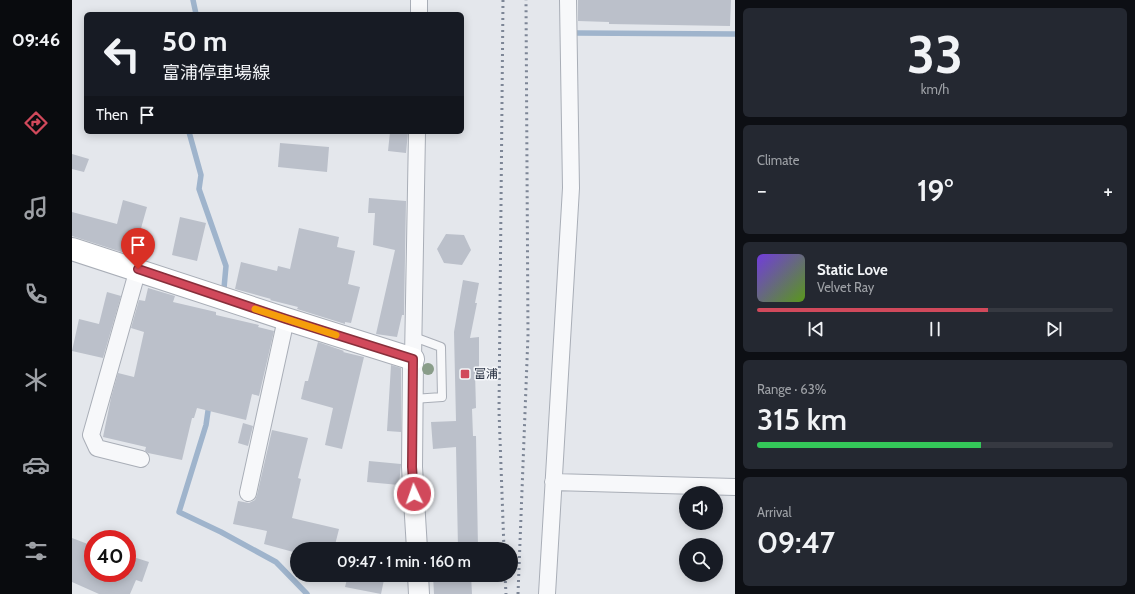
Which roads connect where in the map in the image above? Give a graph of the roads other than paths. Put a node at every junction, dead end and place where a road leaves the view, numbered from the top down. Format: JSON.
{"nodes":[{"id":1,"x":419,"y":0,"type":"edge"},
{"id":2,"x":568,"y":0,"type":"edge"},
{"id":3,"x":419,"y":12,"type":"edge"},
{"id":4,"x":417,"y":134,"type":"edge"},
{"id":5,"x":72,"y":249,"type":"edge"},
{"id":6,"x":138,"y":269,"type":"junction"},
{"id":7,"x":286,"y":319,"type":"junction"},
{"id":8,"x":414,"y":337,"type":"junction"},
{"id":9,"x":413,"y":359,"type":"junction"},
{"id":10,"x":413,"y":399,"type":"junction"},
{"id":11,"x":141,"y":459,"type":"dead end"},
{"id":12,"x":554,"y":482,"type":"junction"},
{"id":13,"x":735,"y":487,"type":"edge"},
{"id":14,"x":248,"y":492,"type":"dead end"},
{"id":15,"x":417,"y":542,"type":"edge"},
{"id":16,"x":418,"y":582,"type":"edge"},
{"id":17,"x":419,"y":594,"type":"edge"},
{"id":18,"x":546,"y":594,"type":"edge"}],
"edges":[{"from":1,"to":3,"type":"street"},
{"from":2,"to":12,"type":"street"},
{"from":4,"to":8,"type":"street"},
{"from":5,"to":6,"type":"main road"},
{"from":6,"to":7,"type":"main road"},
{"from":6,"to":11,"type":"street"},
{"from":7,"to":9,"type":"main road"},
{"from":7,"to":14,"type":"street"},
{"from":8,"to":9,"type":"street"},
{"from":8,"to":10,"type":"lane"},
{"from":9,"to":10,"type":"street"},
{"from":10,"to":15,"type":"street"},
{"from":12,"to":13,"type":"street"},
{"from":12,"to":18,"type":"street"},
{"from":16,"to":17,"type":"street"}]}
